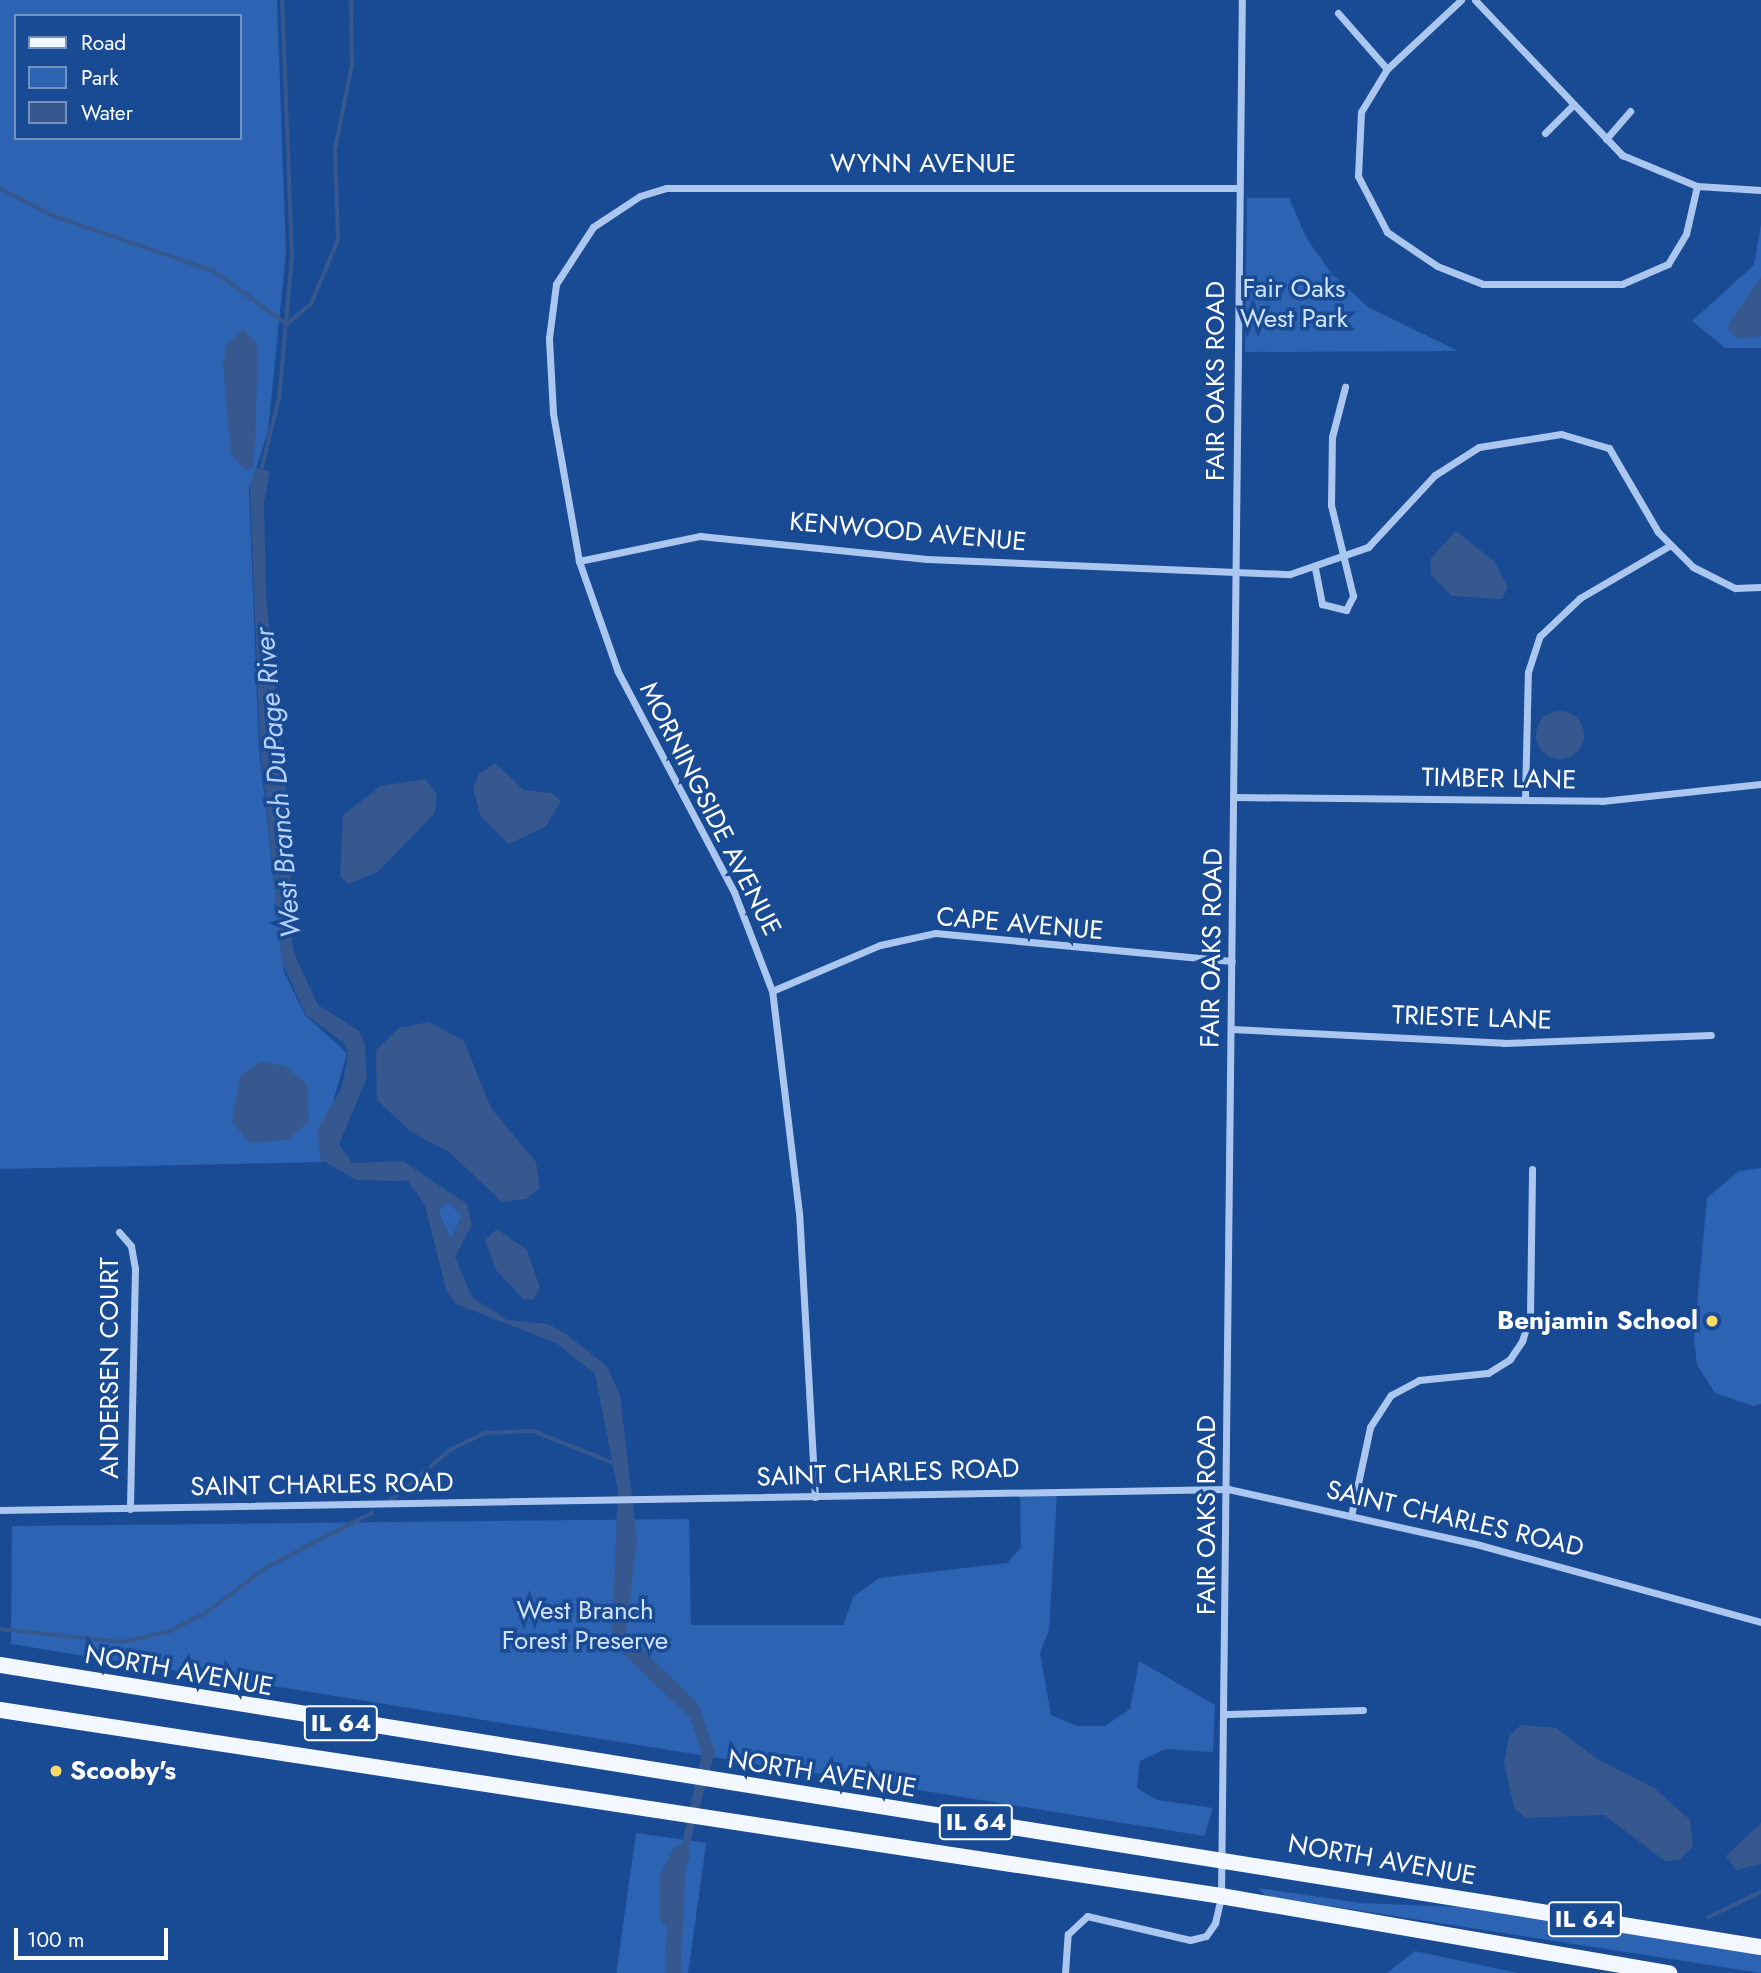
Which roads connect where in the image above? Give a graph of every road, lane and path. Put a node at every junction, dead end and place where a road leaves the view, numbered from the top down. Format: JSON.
{"nodes":[{"id":1,"x":1242,"y":0,"type":"edge"},
{"id":2,"x":1461,"y":0,"type":"edge"},
{"id":3,"x":1475,"y":0,"type":"edge"},
{"id":4,"x":1338,"y":13,"type":"dead end"},
{"id":5,"x":1387,"y":69,"type":"junction"},
{"id":6,"x":1573,"y":105,"type":"junction"},
{"id":7,"x":1630,"y":111,"type":"dead end"},
{"id":8,"x":1545,"y":133,"type":"dead end"},
{"id":9,"x":1606,"y":139,"type":"junction"},
{"id":10,"x":1697,"y":186,"type":"junction"},
{"id":11,"x":1238,"y":188,"type":"junction"},
{"id":12,"x":1761,"y":190,"type":"edge"},
{"id":13,"x":614,"y":210,"type":"joint"},
{"id":14,"x":1345,"y":387,"type":"dead end"},
{"id":15,"x":1669,"y":546,"type":"junction"},
{"id":16,"x":579,"y":561,"type":"junction"},
{"id":17,"x":1343,"y":561,"type":"junction"},
{"id":18,"x":1315,"y":568,"type":"junction"},
{"id":19,"x":1237,"y":572,"type":"junction"},
{"id":20,"x":1761,"y":587,"type":"edge"},
{"id":21,"x":1761,"y":783,"type":"edge"},
{"id":22,"x":1235,"y":797,"type":"junction"},
{"id":23,"x":1525,"y":800,"type":"junction"},
{"id":24,"x":1232,"y":961,"type":"junction"},
{"id":25,"x":772,"y":991,"type":"junction"},
{"id":26,"x":1232,"y":1029,"type":"junction"},
{"id":27,"x":1711,"y":1035,"type":"dead end"},
{"id":28,"x":1532,"y":1169,"type":"dead end"},
{"id":29,"x":119,"y":1232,"type":"dead end"},
{"id":30,"x":1228,"y":1489,"type":"junction"},
{"id":31,"x":815,"y":1497,"type":"junction"},
{"id":32,"x":130,"y":1509,"type":"junction"},
{"id":33,"x":0,"y":1510,"type":"edge"},
{"id":34,"x":1350,"y":1516,"type":"junction"},
{"id":35,"x":1761,"y":1622,"type":"edge"},
{"id":36,"x":0,"y":1665,"type":"edge"},
{"id":37,"x":0,"y":1710,"type":"edge"},
{"id":38,"x":1363,"y":1710,"type":"dead end"},
{"id":39,"x":1227,"y":1714,"type":"junction"},
{"id":40,"x":1223,"y":1858,"type":"junction"},
{"id":41,"x":1222,"y":1896,"type":"junction"},
{"id":42,"x":1761,"y":1947,"type":"edge"},
{"id":43,"x":1065,"y":1973,"type":"edge"},
{"id":44,"x":1669,"y":1973,"type":"edge"}],
"edges":[{"from":1,"to":11,"type":"street","name":"FAIR OAKS ROAD"},
{"from":2,"to":5,"type":"street"},
{"from":3,"to":6,"type":"street"},
{"from":4,"to":5,"type":"street"},
{"from":5,"to":10,"type":"street"},
{"from":6,"to":8,"type":"street"},
{"from":6,"to":9,"type":"street"},
{"from":7,"to":9,"type":"street"},
{"from":9,"to":10,"type":"street"},
{"from":10,"to":12,"type":"street"},
{"from":11,"to":13,"type":"street","name":"WYNN AVENUE"},
{"from":11,"to":19,"type":"street","name":"FAIR OAKS ROAD"},
{"from":13,"to":16,"type":"street","name":"MORNINGSIDE AVENUE"},
{"from":14,"to":17,"type":"street"},
{"from":15,"to":17,"type":"street","name":"KENWOOD AVENUE"},
{"from":15,"to":20,"type":"street"},
{"from":15,"to":23,"type":"street"},
{"from":16,"to":19,"type":"street","name":"KENWOOD AVENUE"},
{"from":16,"to":25,"type":"street","name":"MORNINGSIDE AVENUE"},
{"from":17,"to":18,"type":"street","name":"KENWOOD AVENUE"},
{"from":17,"to":18,"type":"street"},
{"from":18,"to":19,"type":"street","name":"KENWOOD AVENUE"},
{"from":19,"to":22,"type":"street","name":"FAIR OAKS ROAD"},
{"from":21,"to":23,"type":"street","name":"TIMBER LANE"},
{"from":22,"to":23,"type":"street","name":"TIMBER LANE"},
{"from":22,"to":24,"type":"street","name":"FAIR OAKS ROAD"},
{"from":24,"to":25,"type":"street","name":"CAPE AVENUE"},
{"from":24,"to":26,"type":"street","name":"FAIR OAKS ROAD"},
{"from":25,"to":31,"type":"street","name":"MORNINGSIDE AVENUE"},
{"from":26,"to":27,"type":"street","name":"TRIESTE LANE"},
{"from":26,"to":30,"type":"street","name":"FAIR OAKS ROAD"},
{"from":28,"to":34,"type":"street"},
{"from":29,"to":32,"type":"street","name":"ANDERSEN COURT"},
{"from":30,"to":31,"type":"street","name":"SAINT CHARLES ROAD"},
{"from":30,"to":34,"type":"street","name":"SAINT CHARLES ROAD"},
{"from":30,"to":39,"type":"street","name":"FAIR OAKS ROAD"},
{"from":31,"to":32,"type":"street","name":"SAINT CHARLES ROAD"},
{"from":32,"to":33,"type":"street","name":"SAINT CHARLES ROAD"},
{"from":34,"to":35,"type":"street","name":"SAINT CHARLES ROAD"},
{"from":36,"to":40,"type":"main road","name":"NORTH AVENUE","number":"IL 64"},
{"from":37,"to":41,"type":"main road","number":"IL 64"},
{"from":38,"to":39,"type":"street"},
{"from":39,"to":40,"type":"street","name":"FAIR OAKS ROAD"},
{"from":40,"to":41,"type":"street","name":"FAIR OAKS ROAD"},
{"from":40,"to":42,"type":"main road","name":"NORTH AVENUE","number":"IL 64"},
{"from":41,"to":43,"type":"street","name":"FAIR OAKS ROAD"},
{"from":41,"to":44,"type":"main road","number":"IL 64"}]}
